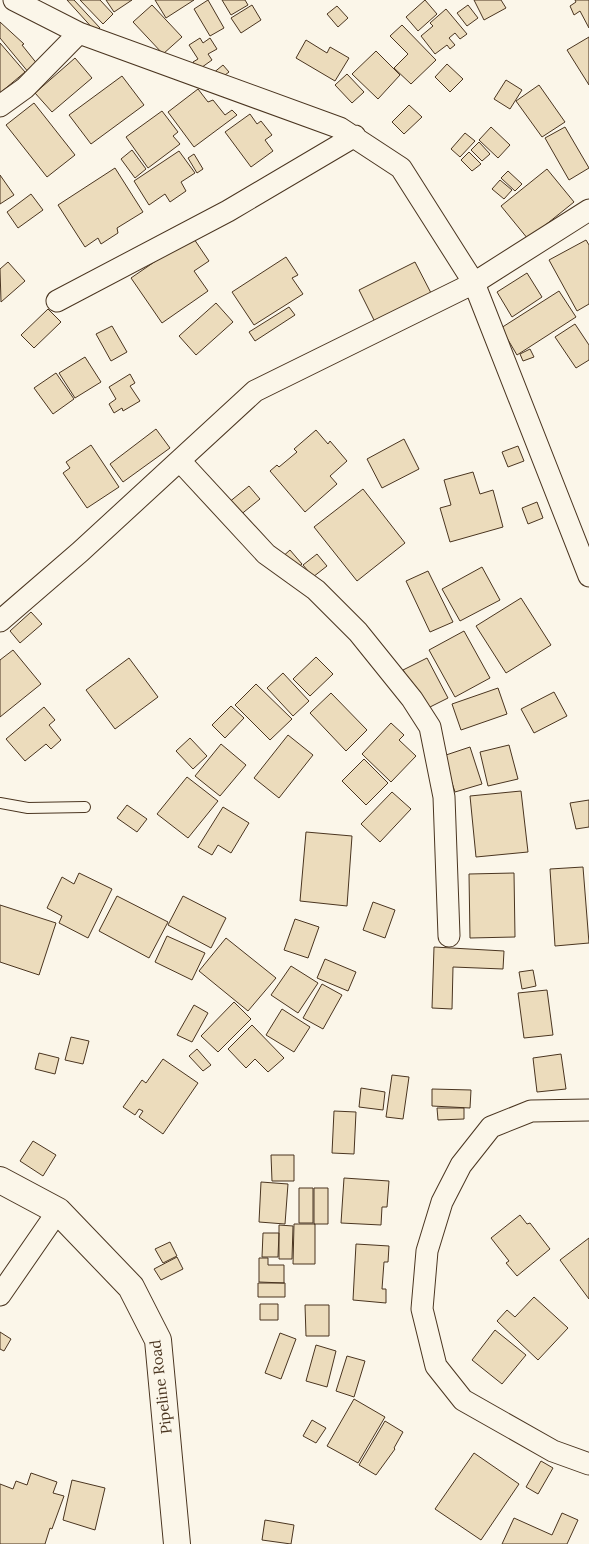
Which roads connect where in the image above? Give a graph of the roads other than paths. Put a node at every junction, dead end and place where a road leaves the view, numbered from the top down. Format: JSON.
{"nodes":[{"id":1,"x":14,"y":0,"type":"edge"},
{"id":2,"x":79,"y":33,"type":"junction"},
{"id":3,"x":0,"y":106,"type":"edge"},
{"id":4,"x":355,"y":136,"type":"junction"},
{"id":5,"x":589,"y":210,"type":"edge"},
{"id":6,"x":474,"y":283,"type":"junction"},
{"id":7,"x":57,"y":301,"type":"dead end"},
{"id":8,"x":180,"y":460,"type":"junction"},
{"id":9,"x":589,"y":576,"type":"edge"},
{"id":10,"x":0,"y":621,"type":"edge"},
{"id":11,"x":0,"y":804,"type":"edge"},
{"id":12,"x":85,"y":807,"type":"dead end"},
{"id":13,"x":449,"y":936,"type":"dead end"},
{"id":14,"x":589,"y":1110,"type":"edge"},
{"id":15,"x":0,"y":1180,"type":"edge"},
{"id":16,"x":58,"y":1211,"type":"junction"},
{"id":17,"x":0,"y":1295,"type":"edge"},
{"id":18,"x":589,"y":1464,"type":"edge"},
{"id":19,"x":177,"y":1544,"type":"edge"}],
"edges":[{"from":1,"to":2,"type":"street"},
{"from":2,"to":3,"type":"street"},
{"from":2,"to":4,"type":"street"},
{"from":4,"to":6,"type":"street"},
{"from":4,"to":7,"type":"street"},
{"from":5,"to":6,"type":"street"},
{"from":6,"to":8,"type":"street"},
{"from":6,"to":9,"type":"street"},
{"from":8,"to":10,"type":"street"},
{"from":8,"to":13,"type":"street"},
{"from":11,"to":12,"type":"lane"},
{"from":14,"to":18,"type":"street"},
{"from":15,"to":16,"type":"street","name":"Pipeline Road"},
{"from":16,"to":17,"type":"street"},
{"from":16,"to":19,"type":"street","name":"Pipeline Road"}]}
